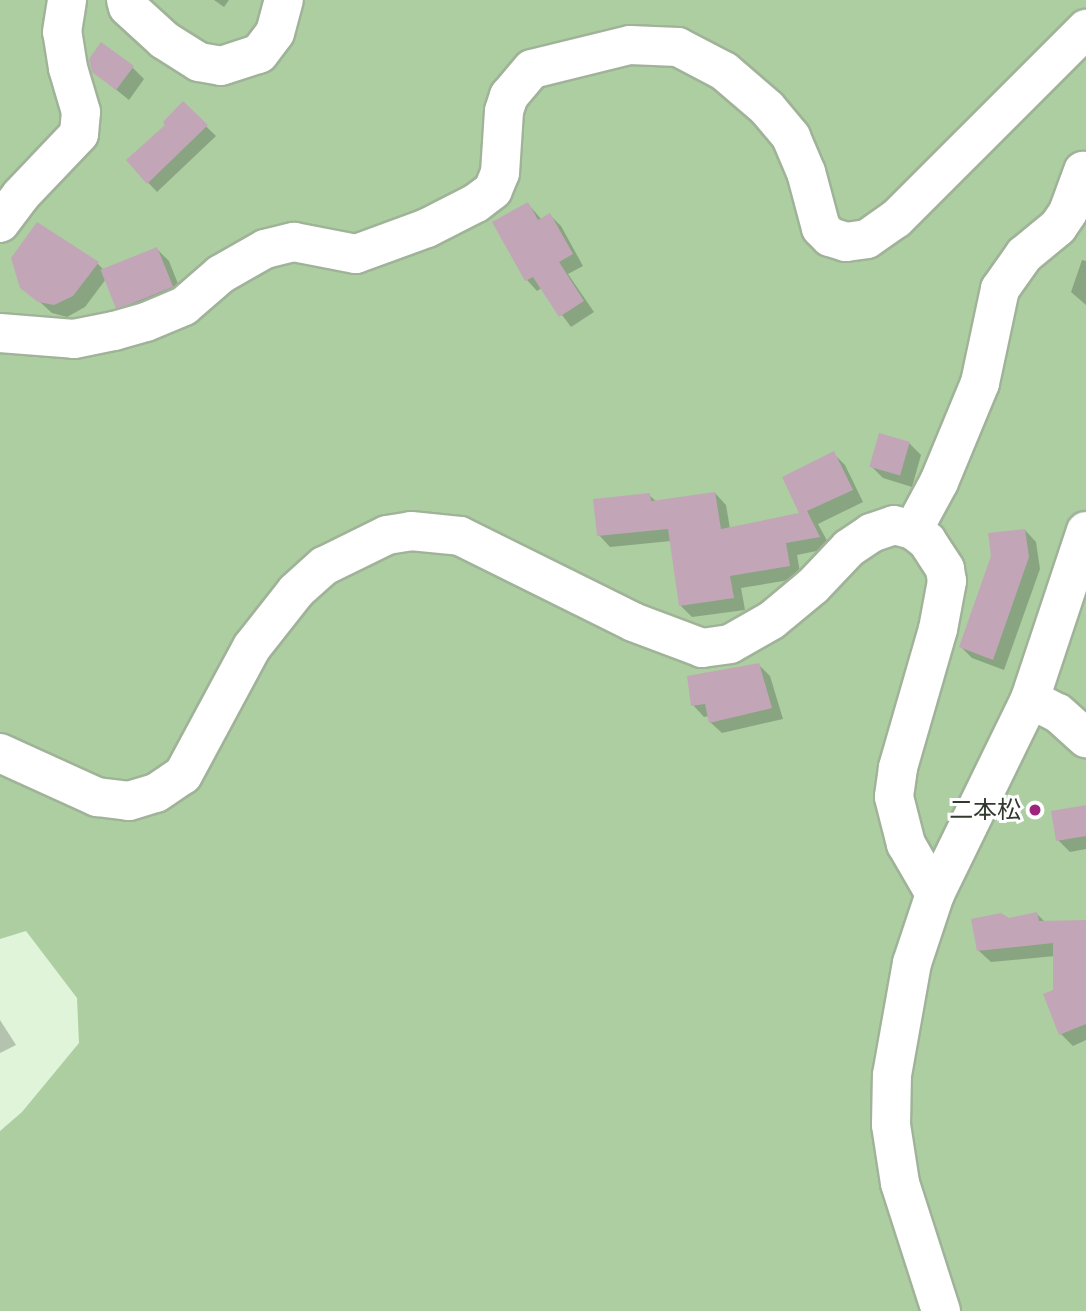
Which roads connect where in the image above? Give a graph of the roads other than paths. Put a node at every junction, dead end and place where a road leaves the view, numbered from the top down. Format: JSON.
{"nodes":[{"id":1,"x":67,"y":0,"type":"edge"},
{"id":2,"x":126,"y":0,"type":"edge"},
{"id":3,"x":284,"y":0,"type":"edge"},
{"id":4,"x":1086,"y":29,"type":"edge"},
{"id":5,"x":1083,"y":171,"type":"dead end"},
{"id":6,"x":0,"y":223,"type":"edge"},
{"id":7,"x":0,"y":334,"type":"edge"},
{"id":8,"x":913,"y":530,"type":"junction"},
{"id":9,"x":1086,"y":531,"type":"edge"},
{"id":10,"x":1030,"y":699,"type":"junction"},
{"id":11,"x":1086,"y":738,"type":"edge"},
{"id":12,"x":0,"y":753,"type":"edge"},
{"id":13,"x":935,"y":894,"type":"junction"},
{"id":14,"x":941,"y":1311,"type":"edge"}],
"edges":[{"from":1,"to":6,"type":"street"},
{"from":2,"to":3,"type":"street"},
{"from":4,"to":7,"type":"street"},
{"from":5,"to":8,"type":"street"},
{"from":8,"to":12,"type":"street"},
{"from":8,"to":13,"type":"street"},
{"from":9,"to":10,"type":"street"},
{"from":10,"to":11,"type":"street"},
{"from":10,"to":13,"type":"street"},
{"from":13,"to":14,"type":"street"}]}
